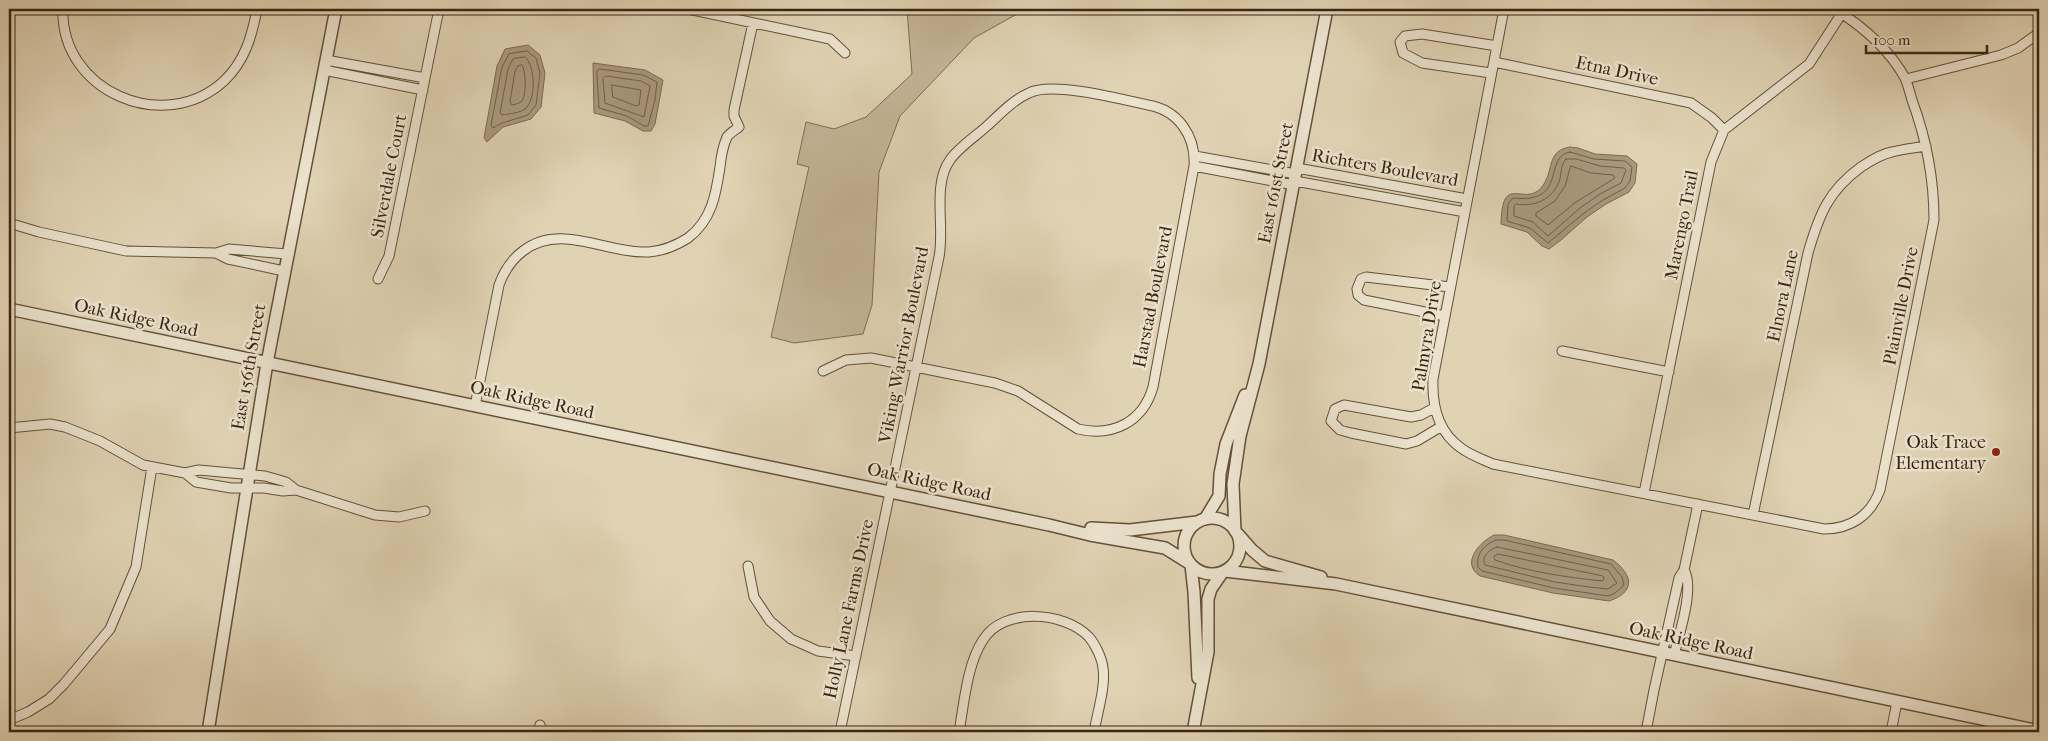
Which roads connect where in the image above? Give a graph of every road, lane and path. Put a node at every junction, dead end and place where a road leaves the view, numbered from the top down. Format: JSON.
{"nodes":[{"id":1,"x":63,"y":9,"type":"edge"},
{"id":2,"x":257,"y":9,"type":"edge"},
{"id":3,"x":336,"y":9,"type":"edge"},
{"id":4,"x":439,"y":9,"type":"edge"},
{"id":5,"x":688,"y":9,"type":"edge"},
{"id":6,"x":1327,"y":9,"type":"edge"},
{"id":7,"x":1504,"y":9,"type":"edge"},
{"id":8,"x":1838,"y":11,"type":"edge"},
{"id":9,"x":753,"y":23,"type":"junction"},
{"id":10,"x":2039,"y":33,"type":"edge"},
{"id":11,"x":1497,"y":46,"type":"junction"},
{"id":12,"x":845,"y":53,"type":"dead end"},
{"id":13,"x":1494,"y":62,"type":"junction"},
{"id":14,"x":325,"y":65,"type":"junction"},
{"id":15,"x":1491,"y":74,"type":"junction"},
{"id":16,"x":425,"y":78,"type":"junction"},
{"id":17,"x":1906,"y":79,"type":"junction"},
{"id":18,"x":423,"y":90,"type":"junction"},
{"id":19,"x":1724,"y":130,"type":"junction"},
{"id":20,"x":1926,"y":146,"type":"junction"},
{"id":21,"x":1195,"y":156,"type":"junction"},
{"id":22,"x":1194,"y":166,"type":"junction"},
{"id":23,"x":1296,"y":177,"type":"junction"},
{"id":24,"x":1467,"y":199,"type":"junction"},
{"id":25,"x":1465,"y":212,"type":"junction"},
{"id":26,"x":9,"y":223,"type":"edge"},
{"id":27,"x":216,"y":252,"type":"junction"},
{"id":28,"x":288,"y":254,"type":"junction"},
{"id":29,"x":284,"y":271,"type":"junction"},
{"id":30,"x":378,"y":279,"type":"dead end"},
{"id":31,"x":1450,"y":287,"type":"junction"},
{"id":32,"x":9,"y":309,"type":"edge"},
{"id":33,"x":1445,"y":316,"type":"junction"},
{"id":34,"x":1562,"y":351,"type":"dead end"},
{"id":35,"x":267,"y":363,"type":"junction"},
{"id":36,"x":1259,"y":364,"type":"junction"},
{"id":37,"x":916,"y":368,"type":"junction"},
{"id":38,"x":823,"y":371,"type":"dead end"},
{"id":39,"x":1669,"y":372,"type":"junction"},
{"id":40,"x":474,"y":406,"type":"junction"},
{"id":41,"x":1434,"y":408,"type":"junction"},
{"id":42,"x":1442,"y":426,"type":"junction"},
{"id":43,"x":9,"y":428,"type":"edge"},
{"id":44,"x":152,"y":467,"type":"junction"},
{"id":45,"x":185,"y":474,"type":"junction"},
{"id":46,"x":249,"y":474,"type":"junction"},
{"id":47,"x":247,"y":488,"type":"junction"},
{"id":48,"x":296,"y":490,"type":"junction"},
{"id":49,"x":891,"y":492,"type":"junction"},
{"id":50,"x":1644,"y":493,"type":"junction"},
{"id":51,"x":1698,"y":504,"type":"junction"},
{"id":52,"x":425,"y":511,"type":"dead end"},
{"id":53,"x":1753,"y":515,"type":"junction"},
{"id":54,"x":1201,"y":521,"type":"junction"},
{"id":55,"x":1049,"y":525,"type":"junction"},
{"id":56,"x":1846,"y":526,"type":"joint"},
{"id":57,"x":1236,"y":532,"type":"junction"},
{"id":58,"x":1190,"y":564,"type":"junction"},
{"id":59,"x":748,"y":566,"type":"dead end"},
{"id":60,"x":1684,"y":570,"type":"junction"},
{"id":61,"x":1224,"y":572,"type":"junction"},
{"id":62,"x":1336,"y":584,"type":"junction"},
{"id":63,"x":1662,"y":653,"type":"junction"},
{"id":64,"x":1674,"y":655,"type":"junction"},
{"id":65,"x":856,"y":656,"type":"junction"},
{"id":66,"x":1198,"y":697,"type":"junction"},
{"id":67,"x":1897,"y":702,"type":"junction"},
{"id":68,"x":9,"y":720,"type":"edge"},
{"id":69,"x":2034,"y":731,"type":"edge"},
{"id":70,"x":208,"y":732,"type":"edge"},
{"id":71,"x":840,"y":732,"type":"edge"},
{"id":72,"x":959,"y":732,"type":"edge"},
{"id":73,"x":1094,"y":732,"type":"edge"},
{"id":74,"x":1192,"y":732,"type":"edge"},
{"id":75,"x":1646,"y":732,"type":"edge"},
{"id":76,"x":1891,"y":732,"type":"edge"}],
"edges":[{"from":1,"to":2,"type":"street"},
{"from":3,"to":14,"type":"street","name":"East 156th Street"},
{"from":4,"to":16,"type":"street","name":"Silverdale Court"},
{"from":5,"to":9,"type":"street"},
{"from":6,"to":23,"type":"street","name":"East 161st Street"},
{"from":7,"to":11,"type":"street","name":"Palmyra Drive"},
{"from":8,"to":17,"type":"street","name":"Plainville Drive"},
{"from":8,"to":19,"type":"street","name":"Marengo Trail"},
{"from":9,"to":12,"type":"street"},
{"from":9,"to":40,"type":"street"},
{"from":10,"to":17,"type":"street"},
{"from":11,"to":13,"type":"street","name":"Palmyra Drive"},
{"from":11,"to":15,"type":"street"},
{"from":13,"to":15,"type":"street","name":"Palmyra Drive"},
{"from":13,"to":19,"type":"street","name":"Etna Drive"},
{"from":14,"to":16,"type":"street"},
{"from":14,"to":18,"type":"street"},
{"from":14,"to":28,"type":"street","name":"East 156th Street"},
{"from":15,"to":24,"type":"street","name":"Palmyra Drive"},
{"from":16,"to":18,"type":"street","name":"Silverdale Court"},
{"from":17,"to":20,"type":"street","name":"Plainville Drive"},
{"from":18,"to":30,"type":"street","name":"Silverdale Court"},
{"from":19,"to":39,"type":"street","name":"Marengo Trail"},
{"from":20,"to":53,"type":"street","name":"Elnora Lane"},
{"from":20,"to":56,"type":"street","name":"Plainville Drive"},
{"from":21,"to":22,"type":"street","name":"Harstad Boulevard"},
{"from":21,"to":23,"type":"street"},
{"from":21,"to":37,"type":"street","name":"Viking Warrior Boulevard"},
{"from":22,"to":23,"type":"street"},
{"from":22,"to":37,"type":"street","name":"Harstad Boulevard"},
{"from":23,"to":24,"type":"street","name":"Richters Boulevard"},
{"from":23,"to":25,"type":"street","name":"Richters Boulevard"},
{"from":23,"to":36,"type":"street","name":"East 161st Street"},
{"from":24,"to":25,"type":"street","name":"Palmyra Drive"},
{"from":25,"to":31,"type":"street","name":"Palmyra Drive"},
{"from":26,"to":27,"type":"street"},
{"from":27,"to":28,"type":"street"},
{"from":27,"to":29,"type":"street"},
{"from":28,"to":29,"type":"street","name":"East 156th Street"},
{"from":29,"to":35,"type":"street","name":"East 156th Street"},
{"from":31,"to":33,"type":"street","name":"Palmyra Drive"},
{"from":31,"to":33,"type":"street"},
{"from":32,"to":35,"type":"street","name":"Oak Ridge Road"},
{"from":33,"to":41,"type":"street","name":"Palmyra Drive"},
{"from":34,"to":39,"type":"street"},
{"from":35,"to":40,"type":"street","name":"Oak Ridge Road"},
{"from":35,"to":46,"type":"street","name":"East 156th Street"},
{"from":36,"to":54,"type":"street","name":"East 161st Street"},
{"from":36,"to":57,"type":"street","name":"East 161st Street"},
{"from":37,"to":38,"type":"street"},
{"from":37,"to":49,"type":"street","name":"Viking Warrior Boulevard"},
{"from":39,"to":50,"type":"street","name":"Marengo Trail"},
{"from":40,"to":49,"type":"street","name":"Oak Ridge Road"},
{"from":41,"to":42,"type":"street","name":"Palmyra Drive"},
{"from":41,"to":42,"type":"street"},
{"from":42,"to":50,"type":"street","name":"Palmyra Drive"},
{"from":43,"to":44,"type":"street"},
{"from":44,"to":45,"type":"street"},
{"from":44,"to":68,"type":"street"},
{"from":45,"to":46,"type":"street"},
{"from":45,"to":47,"type":"street"},
{"from":46,"to":47,"type":"street","name":"East 156th Street"},
{"from":46,"to":48,"type":"street"},
{"from":47,"to":48,"type":"street"},
{"from":47,"to":70,"type":"street","name":"East 156th Street"},
{"from":48,"to":52,"type":"street"},
{"from":49,"to":55,"type":"street","name":"Oak Ridge Road"},
{"from":49,"to":65,"type":"street","name":"Holly Lane Farms Drive"},
{"from":50,"to":51,"type":"street","name":"Palmyra Drive"},
{"from":51,"to":53,"type":"street","name":"Palmyra Drive"},
{"from":51,"to":60,"type":"street"},
{"from":53,"to":56,"type":"street","name":"Palmyra Drive"},
{"from":54,"to":55,"type":"street","name":"Oak Ridge Road"},
{"from":54,"to":57,"type":"street"},
{"from":54,"to":58,"type":"street"},
{"from":55,"to":58,"type":"street","name":"Oak Ridge Road"},
{"from":57,"to":61,"type":"street"},
{"from":57,"to":62,"type":"street","name":"Oak Ridge Road"},
{"from":58,"to":61,"type":"street"},
{"from":58,"to":66,"type":"street"},
{"from":59,"to":65,"type":"street"},
{"from":60,"to":63,"type":"street"},
{"from":60,"to":64,"type":"street"},
{"from":61,"to":62,"type":"street","name":"Oak Ridge Road"},
{"from":61,"to":66,"type":"street"},
{"from":62,"to":63,"type":"street","name":"Oak Ridge Road"},
{"from":63,"to":64,"type":"street","name":"Oak Ridge Road"},
{"from":63,"to":75,"type":"street"},
{"from":64,"to":67,"type":"street","name":"Oak Ridge Road"},
{"from":65,"to":71,"type":"street","name":"Holly Lane Farms Drive"},
{"from":66,"to":74,"type":"street"},
{"from":67,"to":69,"type":"street","name":"Oak Ridge Road"},
{"from":67,"to":76,"type":"street"},
{"from":72,"to":73,"type":"street"}]}
